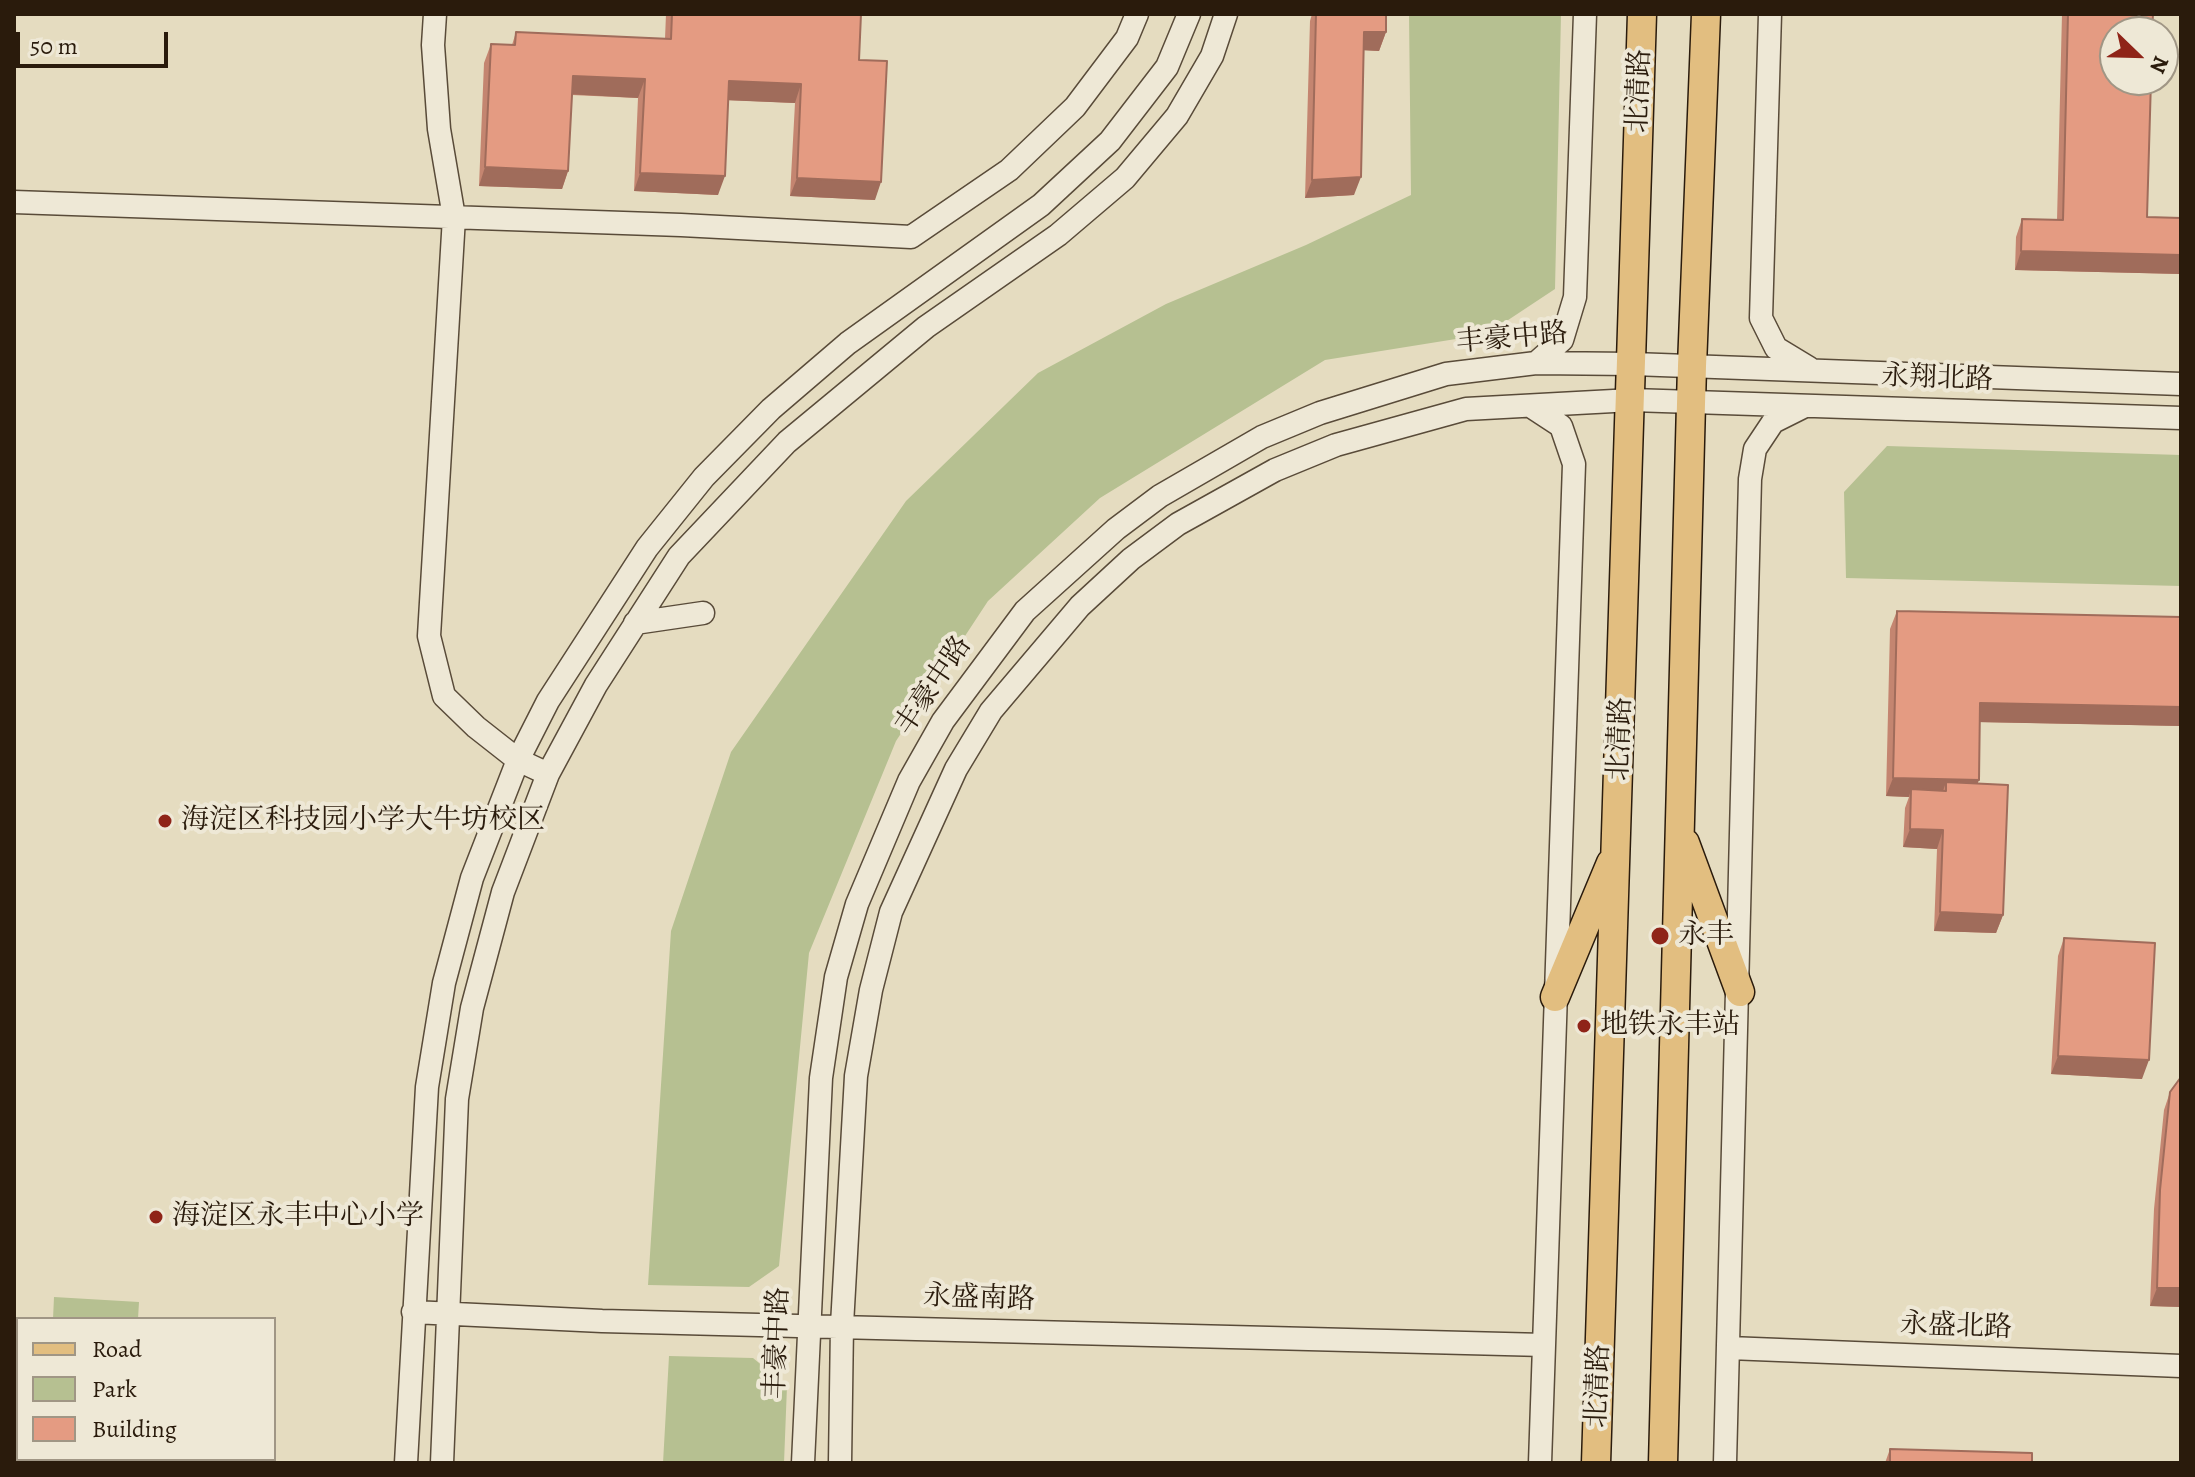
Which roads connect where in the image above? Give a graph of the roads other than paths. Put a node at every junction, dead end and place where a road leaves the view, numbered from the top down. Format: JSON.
{"nodes":[{"id":1,"x":435,"y":14,"type":"edge"},
{"id":2,"x":1137,"y":14,"type":"edge"},
{"id":3,"x":1189,"y":14,"type":"edge"},
{"id":4,"x":1226,"y":14,"type":"edge"},
{"id":5,"x":1585,"y":14,"type":"edge"},
{"id":6,"x":1642,"y":14,"type":"edge"},
{"id":7,"x":1706,"y":14,"type":"edge"},
{"id":8,"x":1770,"y":14,"type":"edge"},
{"id":9,"x":14,"y":202,"type":"edge"},
{"id":10,"x":454,"y":217,"type":"junction"},
{"id":11,"x":1536,"y":363,"type":"junction"},
{"id":12,"x":1633,"y":364,"type":"junction"},
{"id":13,"x":1692,"y":366,"type":"junction"},
{"id":14,"x":1814,"y":370,"type":"junction"},
{"id":15,"x":2181,"y":384,"type":"edge"},
{"id":16,"x":1632,"y":400,"type":"junction"},
{"id":17,"x":1691,"y":402,"type":"junction"},
{"id":18,"x":1808,"y":404,"type":"junction"},
{"id":19,"x":1532,"y":407,"type":"junction"},
{"id":20,"x":2181,"y":418,"type":"edge"},
{"id":21,"x":703,"y":613,"type":"dead end"},
{"id":22,"x":635,"y":623,"type":"junction"},
{"id":23,"x":518,"y":760,"type":"junction"},
{"id":24,"x":548,"y":774,"type":"junction"},
{"id":25,"x":1680,"y":828,"type":"junction"},
{"id":26,"x":1617,"y":848,"type":"junction"},
{"id":27,"x":1740,"y":992,"type":"junction"},
{"id":28,"x":1555,"y":997,"type":"junction"},
{"id":29,"x":413,"y":1312,"type":"junction"},
{"id":30,"x":448,"y":1313,"type":"junction"},
{"id":31,"x":808,"y":1325,"type":"junction"},
{"id":32,"x":842,"y":1325,"type":"junction"},
{"id":33,"x":1544,"y":1345,"type":"junction"},
{"id":34,"x":1729,"y":1348,"type":"junction"},
{"id":35,"x":2181,"y":1366,"type":"edge"},
{"id":36,"x":406,"y":1463,"type":"edge"},
{"id":37,"x":442,"y":1463,"type":"edge"},
{"id":38,"x":803,"y":1463,"type":"edge"},
{"id":39,"x":840,"y":1463,"type":"edge"},
{"id":40,"x":1540,"y":1463,"type":"edge"},
{"id":41,"x":1596,"y":1463,"type":"edge"},
{"id":42,"x":1663,"y":1463,"type":"edge"},
{"id":43,"x":1725,"y":1463,"type":"edge"}],
"edges":[{"from":1,"to":10,"type":"street"},
{"from":2,"to":10,"type":"street"},
{"from":3,"to":23,"type":"street"},
{"from":4,"to":22,"type":"street"},
{"from":5,"to":11,"type":"street","name":"北清路"},
{"from":6,"to":12,"type":"main road","name":"北清路"},
{"from":7,"to":13,"type":"main road"},
{"from":8,"to":14,"type":"street"},
{"from":9,"to":10,"type":"street"},
{"from":10,"to":23,"type":"street"},
{"from":11,"to":12,"type":"street","name":"丰豪中路"},
{"from":11,"to":31,"type":"street","name":"丰豪中路"},
{"from":12,"to":13,"type":"street","name":"丰豪中路"},
{"from":12,"to":16,"type":"main road","name":"北清路"},
{"from":13,"to":14,"type":"street","name":"永翔北路"},
{"from":13,"to":17,"type":"main road"},
{"from":14,"to":15,"type":"street","name":"永翔北路"},
{"from":16,"to":17,"type":"street","name":"永翔北路"},
{"from":16,"to":19,"type":"street"},
{"from":16,"to":26,"type":"main road","name":"北清路"},
{"from":17,"to":18,"type":"street","name":"永翔北路"},
{"from":17,"to":25,"type":"main road"},
{"from":18,"to":20,"type":"street","name":"永翔北路"},
{"from":18,"to":27,"type":"street"},
{"from":19,"to":28,"type":"street","name":"北清路"},
{"from":19,"to":32,"type":"street"},
{"from":21,"to":22,"type":"street"},
{"from":22,"to":24,"type":"street"},
{"from":23,"to":24,"type":"street"},
{"from":23,"to":29,"type":"street"},
{"from":24,"to":30,"type":"street"},
{"from":25,"to":27,"type":"main road"},
{"from":25,"to":42,"type":"main road"},
{"from":26,"to":28,"type":"main road"},
{"from":26,"to":41,"type":"main road","name":"北清路"},
{"from":27,"to":34,"type":"street"},
{"from":28,"to":33,"type":"street","name":"北清路"},
{"from":29,"to":30,"type":"street","name":"永盛南路"},
{"from":29,"to":36,"type":"street"},
{"from":30,"to":31,"type":"street","name":"永盛南路"},
{"from":30,"to":37,"type":"street"},
{"from":31,"to":32,"type":"street","name":"永盛南路"},
{"from":31,"to":38,"type":"street","name":"丰豪中路"},
{"from":32,"to":33,"type":"street","name":"永盛南路"},
{"from":32,"to":39,"type":"street"},
{"from":33,"to":40,"type":"street","name":"北清路"},
{"from":34,"to":35,"type":"street","name":"永盛北路"},
{"from":34,"to":43,"type":"street"}]}
